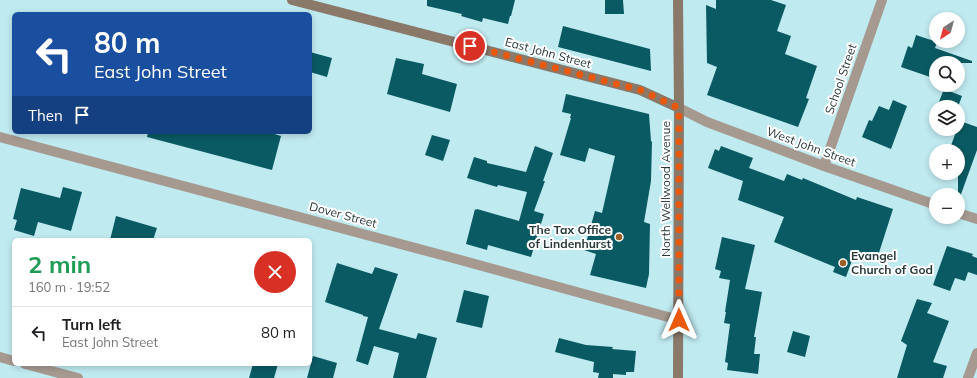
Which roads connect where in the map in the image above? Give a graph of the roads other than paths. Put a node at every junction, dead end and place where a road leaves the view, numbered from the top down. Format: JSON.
{"nodes":[{"id":1,"x":292,"y":0,"type":"edge"},
{"id":2,"x":678,"y":0,"type":"edge"},
{"id":3,"x":882,"y":0,"type":"edge"},
{"id":4,"x":679,"y":108,"type":"junction"},
{"id":5,"x":0,"y":136,"type":"edge"},
{"id":6,"x":824,"y":166,"type":"junction"},
{"id":7,"x":929,"y":203,"type":"edge"},
{"id":8,"x":965,"y":215,"type":"edge"},
{"id":9,"x":977,"y":219,"type":"edge"},
{"id":10,"x":679,"y":320,"type":"junction"},
{"id":11,"x":977,"y":353,"type":"edge"},
{"id":12,"x":0,"y":358,"type":"edge"},
{"id":13,"x":12,"y":361,"type":"edge"},
{"id":14,"x":33,"y":366,"type":"edge"},
{"id":15,"x":78,"y":378,"type":"edge"},
{"id":16,"x":678,"y":378,"type":"edge"},
{"id":17,"x":968,"y":378,"type":"edge"}],
"edges":[{"from":1,"to":4,"type":"street","name":"East John Street"},
{"from":2,"to":4,"type":"street","name":"North Wellwood Avenue"},
{"from":3,"to":6,"type":"street","name":"School Street"},
{"from":4,"to":6,"type":"street","name":"West John Street"},
{"from":4,"to":10,"type":"street","name":"North Wellwood Avenue"},
{"from":5,"to":10,"type":"street","name":"Dover Street"},
{"from":6,"to":7,"type":"street","name":"West John Street"},
{"from":8,"to":9,"type":"street"},
{"from":10,"to":16,"type":"street","name":"North Wellwood Avenue"},
{"from":11,"to":17,"type":"street"},
{"from":12,"to":13,"type":"street"},
{"from":14,"to":15,"type":"street"}]}
